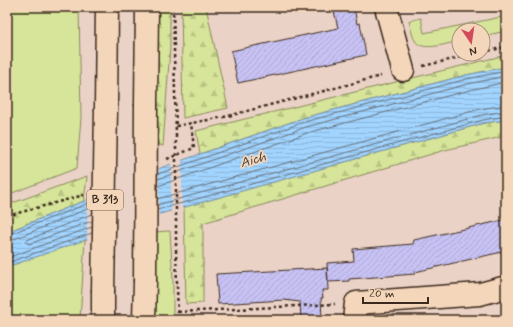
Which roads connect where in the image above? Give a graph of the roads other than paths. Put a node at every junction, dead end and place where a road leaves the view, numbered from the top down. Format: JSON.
{"nodes":[{"id":1,"x":107,"y":7,"type":"edge"},
{"id":2,"x":147,"y":7,"type":"edge"},
{"id":3,"x":386,"y":7,"type":"edge"},
{"id":4,"x":403,"y":70,"type":"road end"},
{"id":5,"x":506,"y":287,"type":"edge"},
{"id":6,"x":355,"y":312,"type":"edge"},
{"id":7,"x":103,"y":320,"type":"edge"},
{"id":8,"x":144,"y":320,"type":"edge"}],
"edges":[{"from":1,"to":7,"type":"main road","number":"B 313","bridge":true},
{"from":2,"to":8,"type":"main road","bridge":true},
{"from":3,"to":4,"type":"main road"},
{"from":5,"to":6,"type":"main road"}]}
